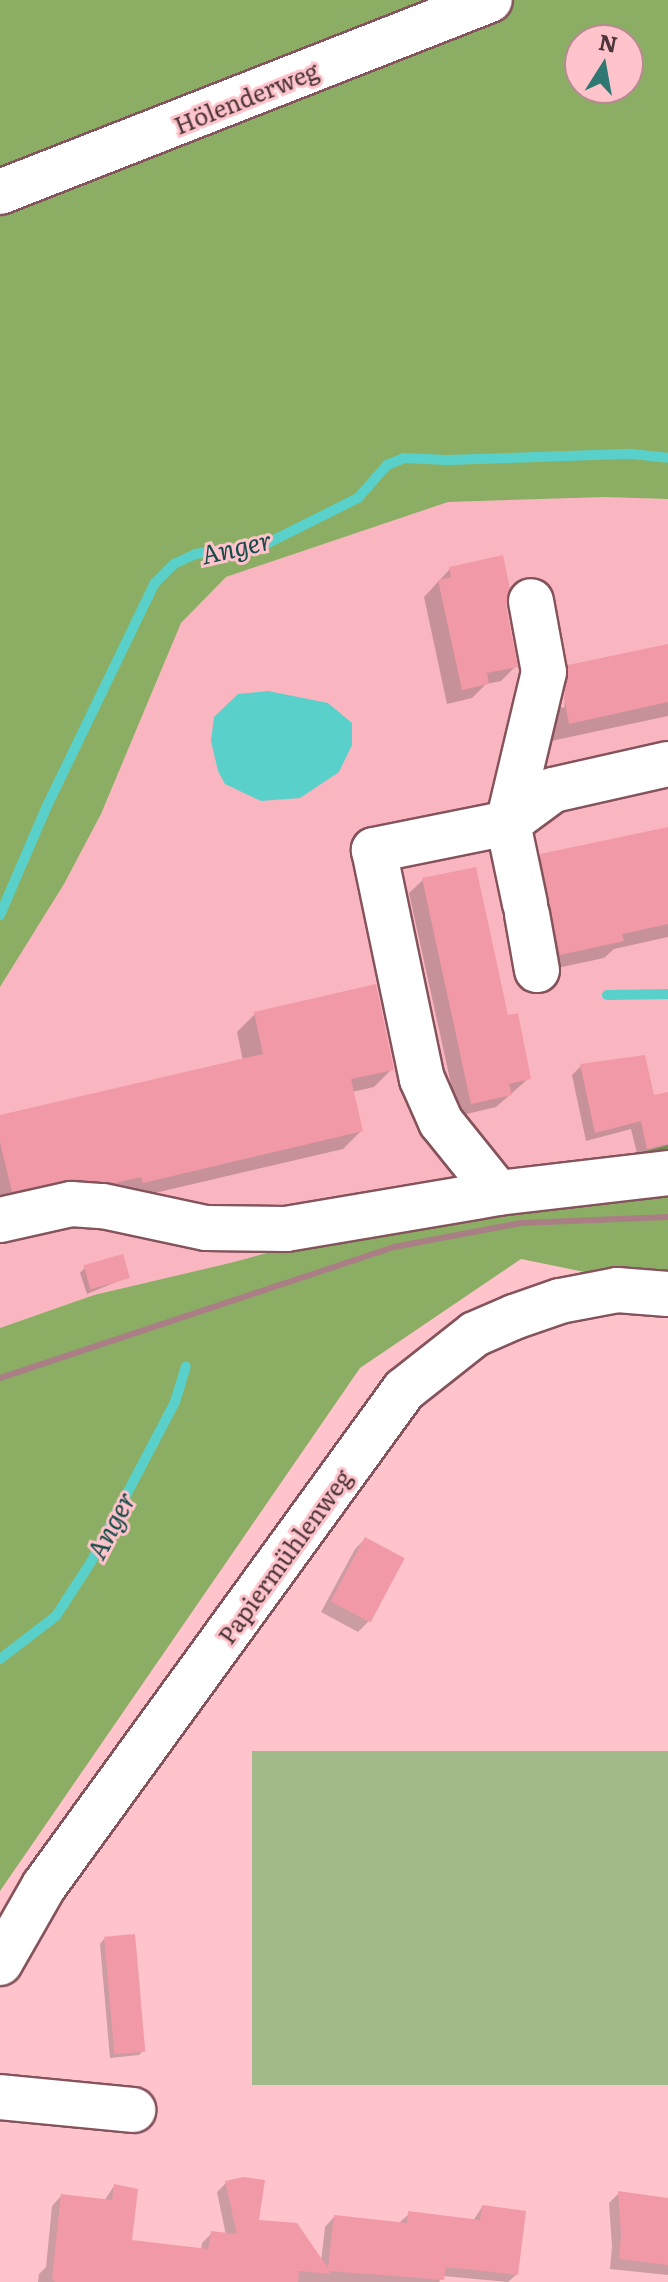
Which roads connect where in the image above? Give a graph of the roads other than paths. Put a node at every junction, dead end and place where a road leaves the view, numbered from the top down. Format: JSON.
{"nodes":[{"id":1,"x":490,"y":0,"type":"edge"},
{"id":2,"x":0,"y":192,"type":"edge"},
{"id":3,"x":531,"y":601,"type":"dead end"},
{"id":4,"x":668,"y":764,"type":"edge"},
{"id":5,"x":508,"y":823,"type":"junction"},
{"id":6,"x":537,"y":970,"type":"dead end"},
{"id":7,"x":668,"y":1173,"type":"edge"},
{"id":8,"x":498,"y":1193,"type":"junction"},
{"id":9,"x":0,"y":1220,"type":"edge"},
{"id":10,"x":668,"y":1294,"type":"edge"},
{"id":11,"x":0,"y":1963,"type":"edge"},
{"id":12,"x":0,"y":2097,"type":"edge"},
{"id":13,"x":133,"y":2110,"type":"dead end"}],
"edges":[{"from":1,"to":2,"type":"street","name":"Hölenderweg"},
{"from":3,"to":5,"type":"street"},
{"from":4,"to":5,"type":"street"},
{"from":5,"to":6,"type":"street"},
{"from":5,"to":8,"type":"street"},
{"from":7,"to":8,"type":"street"},
{"from":8,"to":9,"type":"street"},
{"from":10,"to":11,"type":"street","name":"Papiermühlenweg"},
{"from":12,"to":13,"type":"street"}]}
